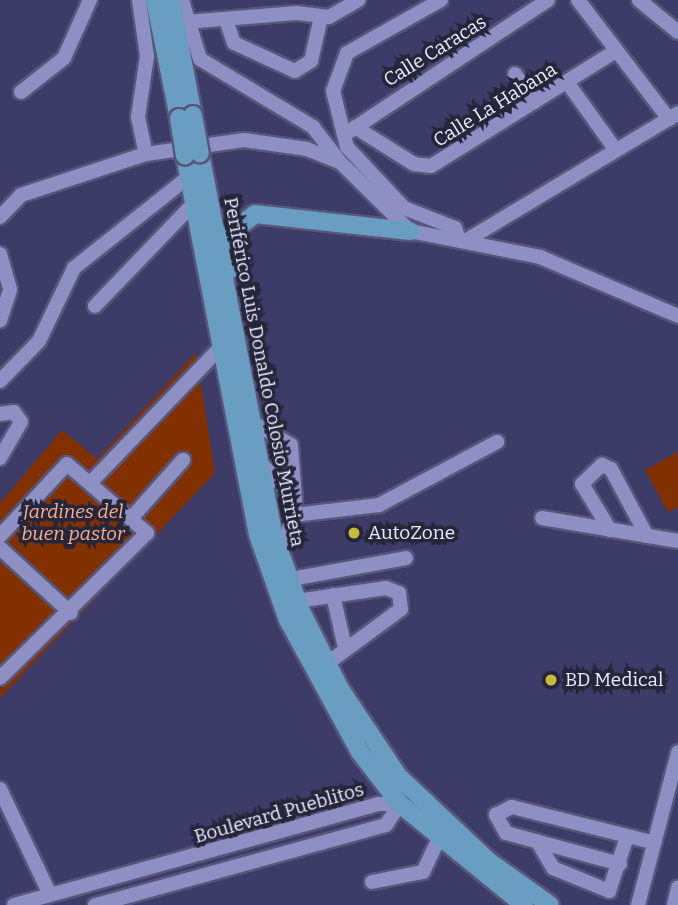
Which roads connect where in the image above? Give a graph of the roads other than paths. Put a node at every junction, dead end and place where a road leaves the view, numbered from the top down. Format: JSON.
{"nodes":[{"id":1,"x":90,"y":0,"type":"edge"},
{"id":2,"x":139,"y":0,"type":"edge"},
{"id":3,"x":155,"y":0,"type":"edge"},
{"id":4,"x":171,"y":0,"type":"edge"},
{"id":5,"x":182,"y":0,"type":"edge"},
{"id":6,"x":359,"y":0,"type":"edge"},
{"id":7,"x":441,"y":0,"type":"edge"},
{"id":8,"x":548,"y":0,"type":"edge"},
{"id":9,"x":578,"y":0,"type":"edge"},
{"id":10,"x":639,"y":0,"type":"edge"},
{"id":11,"x":321,"y":17,"type":"junction"},
{"id":12,"x":226,"y":20,"type":"junction"},
{"id":13,"x":186,"y":22,"type":"junction"},
{"id":14,"x":678,"y":32,"type":"edge"},
{"id":15,"x":616,"y":51,"type":"junction"},
{"id":16,"x":164,"y":52,"type":"junction"},
{"id":17,"x":515,"y":74,"type":"dead end"},
{"id":18,"x":568,"y":82,"type":"junction"},
{"id":19,"x":21,"y":92,"type":"dead end"},
{"id":20,"x":534,"y":102,"type":"junction"},
{"id":21,"x":673,"y":116,"type":"edge"},
{"id":22,"x":349,"y":132,"type":"junction"},
{"id":23,"x":615,"y":149,"type":"junction"},
{"id":24,"x":146,"y":153,"type":"junction"},
{"id":25,"x":340,"y":162,"type":"junction"},
{"id":26,"x":194,"y":163,"type":"junction"},
{"id":27,"x":200,"y":197,"type":"junction"},
{"id":28,"x":0,"y":217,"type":"edge"},
{"id":29,"x":410,"y":232,"type":"junction"},
{"id":30,"x":463,"y":240,"type":"junction"},
{"id":31,"x":0,"y":254,"type":"edge"},
{"id":32,"x":95,"y":306,"type":"dead end"},
{"id":33,"x":678,"y":316,"type":"edge"},
{"id":34,"x":0,"y":320,"type":"edge"},
{"id":35,"x":228,"y":351,"type":"junction"},
{"id":36,"x":0,"y":381,"type":"edge"},
{"id":37,"x":0,"y":414,"type":"edge"},
{"id":38,"x":241,"y":417,"type":"junction"},
{"id":39,"x":497,"y":442,"type":"dead end"},
{"id":40,"x":0,"y":458,"type":"edge"},
{"id":41,"x":258,"y":459,"type":"junction"},
{"id":42,"x":183,"y":460,"type":"dead end"},
{"id":43,"x":92,"y":481,"type":"junction"},
{"id":44,"x":294,"y":507,"type":"junction"},
{"id":45,"x":134,"y":515,"type":"junction"},
{"id":46,"x":542,"y":518,"type":"dead end"},
{"id":47,"x":610,"y":530,"type":"junction"},
{"id":48,"x":0,"y":536,"type":"edge"},
{"id":49,"x":647,"y":536,"type":"junction"},
{"id":50,"x":678,"y":541,"type":"edge"},
{"id":51,"x":0,"y":548,"type":"edge"},
{"id":52,"x":271,"y":556,"type":"junction"},
{"id":53,"x":406,"y":558,"type":"dead end"},
{"id":54,"x":280,"y":581,"type":"junction"},
{"id":55,"x":333,"y":595,"type":"junction"},
{"id":56,"x":288,"y":602,"type":"junction"},
{"id":57,"x":71,"y":613,"type":"junction"},
{"id":58,"x":345,"y":648,"type":"junction"},
{"id":59,"x":320,"y":668,"type":"junction"},
{"id":60,"x":0,"y":678,"type":"edge"},
{"id":61,"x":678,"y":752,"type":"edge"},
{"id":62,"x":398,"y":776,"type":"junction"},
{"id":63,"x":675,"y":780,"type":"edge"},
{"id":64,"x":0,"y":789,"type":"edge"},
{"id":65,"x":400,"y":804,"type":"junction"},
{"id":66,"x":439,"y":825,"type":"junction"},
{"id":67,"x":627,"y":836,"type":"junction"},
{"id":68,"x":654,"y":844,"type":"junction"},
{"id":69,"x":237,"y":846,"type":"junction"},
{"id":70,"x":540,"y":846,"type":"junction"},
{"id":71,"x":186,"y":860,"type":"junction"},
{"id":72,"x":242,"y":864,"type":"junction"},
{"id":73,"x":621,"y":864,"type":"junction"},
{"id":74,"x":192,"y":878,"type":"junction"},
{"id":75,"x":372,"y":882,"type":"dead end"},
{"id":76,"x":678,"y":887,"type":"edge"},
{"id":77,"x":50,"y":895,"type":"junction"},
{"id":78,"x":14,"y":905,"type":"edge"},
{"id":79,"x":95,"y":905,"type":"edge"},
{"id":80,"x":524,"y":905,"type":"edge"},
{"id":81,"x":550,"y":905,"type":"edge"},
{"id":82,"x":638,"y":905,"type":"edge"},
{"id":83,"x":674,"y":905,"type":"edge"}],
"edges":[{"from":1,"to":19,"type":"street"},
{"from":2,"to":16,"type":"street"},
{"from":3,"to":16,"type":"main road","name":"Periférico Luis Donaldo Colosio Murrieta"},
{"from":4,"to":16,"type":"main road","name":"Periférico Luis Donaldo Colosio Murrieta"},
{"from":5,"to":13,"type":"street"},
{"from":6,"to":11,"type":"street"},
{"from":7,"to":22,"type":"street"},
{"from":8,"to":22,"type":"street","name":"Calle Caracas"},
{"from":9,"to":15,"type":"street"},
{"from":10,"to":14,"type":"street"},
{"from":11,"to":12,"type":"street"},
{"from":11,"to":12,"type":"street"},
{"from":12,"to":13,"type":"street"},
{"from":13,"to":25,"type":"street"},
{"from":15,"to":18,"type":"street","name":"Calle La Habana"},
{"from":15,"to":21,"type":"street"},
{"from":16,"to":24,"type":"street"},
{"from":16,"to":26,"type":"main road","name":"Periférico Luis Donaldo Colosio Murrieta","bridge":true},
{"from":17,"to":20,"type":"street"},
{"from":18,"to":20,"type":"street","name":"Calle La Habana"},
{"from":18,"to":23,"type":"street"},
{"from":20,"to":22,"type":"street","name":"Calle La Habana"},
{"from":21,"to":23,"type":"street"},
{"from":22,"to":30,"type":"street"},
{"from":23,"to":30,"type":"street"},
{"from":24,"to":25,"type":"street"},
{"from":24,"to":28,"type":"street"},
{"from":25,"to":29,"type":"street"},
{"from":26,"to":27,"type":"main road","name":"Periférico Luis Donaldo Colosio Murrieta"},
{"from":26,"to":36,"type":"street"},
{"from":27,"to":32,"type":"street"},
{"from":27,"to":35,"type":"main road","name":"Periférico Luis Donaldo Colosio Murrieta"},
{"from":29,"to":30,"type":"street"},
{"from":29,"to":35,"type":"main road"},
{"from":30,"to":33,"type":"street"},
{"from":31,"to":34,"type":"street"},
{"from":35,"to":38,"type":"main road","name":"Periférico Luis Donaldo Colosio Murrieta"},
{"from":35,"to":43,"type":"street"},
{"from":37,"to":40,"type":"street"},
{"from":38,"to":41,"type":"main road","name":"Periférico Luis Donaldo Colosio Murrieta"},
{"from":38,"to":44,"type":"street"},
{"from":38,"to":52,"type":"main road","name":"Periférico Luis Donaldo Colosio Murrieta"},
{"from":39,"to":44,"type":"street"},
{"from":41,"to":44,"type":"street"},
{"from":41,"to":52,"type":"main road","name":"Periférico Luis Donaldo Colosio Murrieta"},
{"from":42,"to":45,"type":"street"},
{"from":43,"to":45,"type":"street"},
{"from":43,"to":48,"type":"street"},
{"from":44,"to":52,"type":"street"},
{"from":45,"to":57,"type":"street"},
{"from":46,"to":47,"type":"street"},
{"from":47,"to":49,"type":"street"},
{"from":47,"to":49,"type":"street"},
{"from":49,"to":50,"type":"street"},
{"from":51,"to":57,"type":"street"},
{"from":52,"to":54,"type":"main road","name":"Periférico Luis Donaldo Colosio Murrieta"},
{"from":53,"to":54,"type":"street"},
{"from":54,"to":56,"type":"main road","name":"Periférico Luis Donaldo Colosio Murrieta"},
{"from":55,"to":56,"type":"street"},
{"from":55,"to":58,"type":"street"},
{"from":55,"to":58,"type":"street"},
{"from":56,"to":59,"type":"main road","name":"Periférico Luis Donaldo Colosio Murrieta"},
{"from":57,"to":60,"type":"street"},
{"from":58,"to":59,"type":"street"},
{"from":59,"to":62,"type":"main road","name":"Periférico Luis Donaldo Colosio Murrieta"},
{"from":59,"to":65,"type":"main road","name":"Periférico Luis Donaldo Colosio Murrieta"},
{"from":61,"to":63,"type":"street"},
{"from":62,"to":65,"type":"main road"},
{"from":62,"to":66,"type":"main road","name":"Periférico Luis Donaldo Colosio Murrieta"},
{"from":63,"to":68,"type":"street"},
{"from":64,"to":77,"type":"street"},
{"from":65,"to":66,"type":"main road"},
{"from":65,"to":66,"type":"main road","name":"Periférico Luis Donaldo Colosio Murrieta"},
{"from":65,"to":69,"type":"street","name":"Boulevard Pueblitos"},
{"from":65,"to":72,"type":"street","name":"Boulevard Pueblitos"},
{"from":66,"to":75,"type":"street"},
{"from":66,"to":80,"type":"main road","name":"Periférico Luis Donaldo Colosio Murrieta"},
{"from":66,"to":81,"type":"main road","name":"Periférico Luis Donaldo Colosio Murrieta"},
{"from":67,"to":68,"type":"street"},
{"from":67,"to":70,"type":"street"},
{"from":67,"to":73,"type":"street"},
{"from":68,"to":82,"type":"street"},
{"from":69,"to":71,"type":"street","name":"Boulevard Pueblitos"},
{"from":69,"to":72,"type":"street"},
{"from":70,"to":73,"type":"street"},
{"from":70,"to":73,"type":"street"},
{"from":71,"to":74,"type":"street"},
{"from":71,"to":77,"type":"street","name":"Boulevard Pueblitos"},
{"from":72,"to":74,"type":"street","name":"Boulevard Pueblitos"},
{"from":74,"to":79,"type":"street","name":"Boulevard Pueblitos"},
{"from":76,"to":83,"type":"street"},
{"from":77,"to":78,"type":"street","name":"Boulevard Pueblitos"}]}
